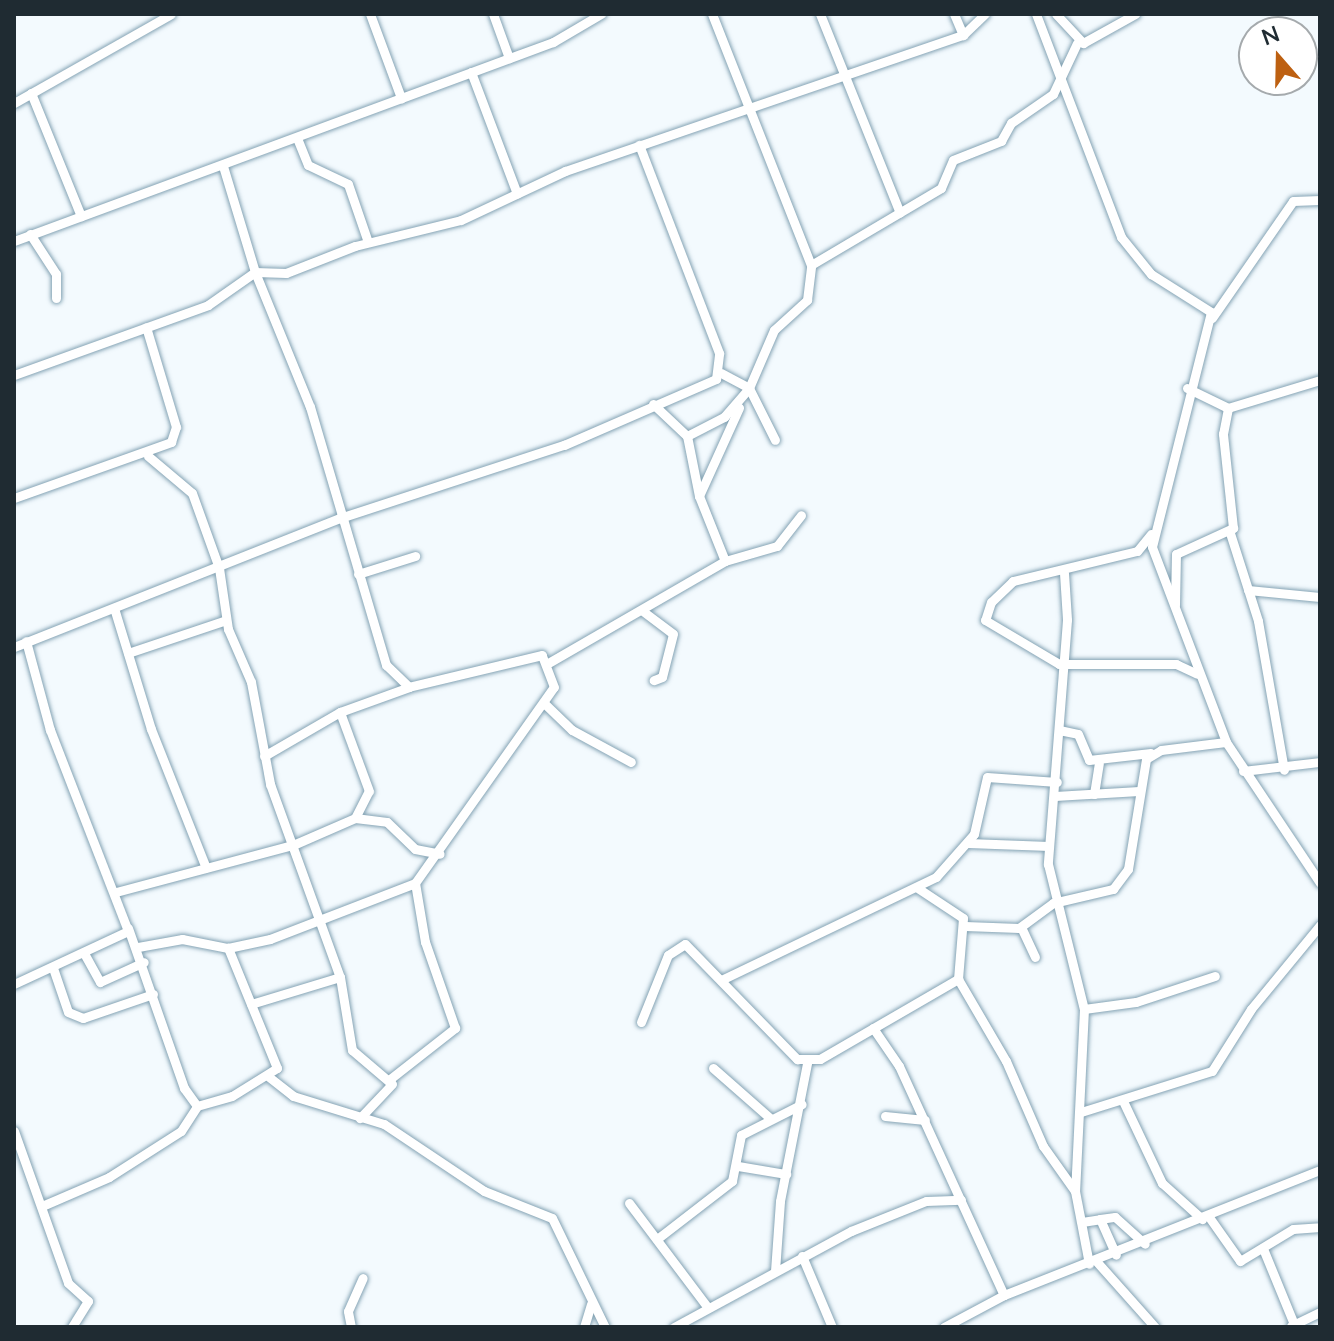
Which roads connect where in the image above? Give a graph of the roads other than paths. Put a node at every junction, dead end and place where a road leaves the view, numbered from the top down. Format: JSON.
{"nodes":[{"id":1,"x":171,"y":14,"type":"edge"},
{"id":2,"x":370,"y":14,"type":"edge"},
{"id":3,"x":493,"y":14,"type":"edge"},
{"id":4,"x":601,"y":14,"type":"edge"},
{"id":5,"x":712,"y":14,"type":"edge"},
{"id":6,"x":820,"y":14,"type":"edge"},
{"id":7,"x":954,"y":14,"type":"edge"},
{"id":8,"x":985,"y":14,"type":"edge"},
{"id":9,"x":1036,"y":14,"type":"edge"},
{"id":10,"x":1056,"y":14,"type":"edge"},
{"id":11,"x":1135,"y":14,"type":"edge"},
{"id":12,"x":963,"y":35,"type":"junction"},
{"id":13,"x":1077,"y":43,"type":"junction"},
{"id":14,"x":1072,"y":57,"type":"junction"},
{"id":15,"x":509,"y":58,"type":"junction"},
{"id":16,"x":1058,"y":66,"type":"junction"},
{"id":17,"x":471,"y":72,"type":"junction"},
{"id":18,"x":843,"y":72,"type":"junction"},
{"id":19,"x":1064,"y":79,"type":"junction"},
{"id":20,"x":31,"y":93,"type":"junction"},
{"id":21,"x":401,"y":98,"type":"junction"},
{"id":22,"x":14,"y":103,"type":"edge"},
{"id":23,"x":752,"y":108,"type":"junction"},
{"id":24,"x":297,"y":138,"type":"junction"},
{"id":25,"x":639,"y":145,"type":"junction"},
{"id":26,"x":223,"y":166,"type":"junction"},
{"id":27,"x":517,"y":194,"type":"junction"},
{"id":28,"x":1318,"y":195,"type":"edge"},
{"id":29,"x":900,"y":213,"type":"junction"},
{"id":30,"x":81,"y":216,"type":"junction"},
{"id":31,"x":30,"y":234,"type":"junction"},
{"id":32,"x":14,"y":241,"type":"edge"},
{"id":33,"x":368,"y":242,"type":"junction"},
{"id":34,"x":811,"y":265,"type":"junction"},
{"id":35,"x":255,"y":272,"type":"junction"},
{"id":36,"x":56,"y":298,"type":"dead end"},
{"id":37,"x":1212,"y":318,"type":"junction"},
{"id":38,"x":146,"y":327,"type":"junction"},
{"id":39,"x":721,"y":373,"type":"junction"},
{"id":40,"x":14,"y":375,"type":"edge"},
{"id":41,"x":1320,"y":380,"type":"edge"},
{"id":42,"x":749,"y":388,"type":"junction"},
{"id":43,"x":1187,"y":388,"type":"junction"},
{"id":44,"x":653,"y":404,"type":"junction"},
{"id":45,"x":738,"y":407,"type":"junction"},
{"id":46,"x":762,"y":407,"type":"junction"},
{"id":47,"x":1228,"y":408,"type":"junction"},
{"id":48,"x":687,"y":436,"type":"junction"},
{"id":49,"x":775,"y":440,"type":"dead end"},
{"id":50,"x":148,"y":456,"type":"junction"},
{"id":51,"x":699,"y":496,"type":"junction"},
{"id":52,"x":14,"y":498,"type":"edge"},
{"id":53,"x":801,"y":515,"type":"dead end"},
{"id":54,"x":340,"y":518,"type":"junction"},
{"id":55,"x":1152,"y":531,"type":"junction"},
{"id":56,"x":1230,"y":533,"type":"junction"},
{"id":57,"x":415,"y":556,"type":"dead end"},
{"id":58,"x":725,"y":561,"type":"junction"},
{"id":59,"x":219,"y":568,"type":"junction"},
{"id":60,"x":1064,"y":573,"type":"junction"},
{"id":61,"x":358,"y":574,"type":"junction"},
{"id":62,"x":1248,"y":590,"type":"junction"},
{"id":63,"x":1320,"y":597,"type":"edge"},
{"id":64,"x":114,"y":608,"type":"junction"},
{"id":65,"x":1175,"y":608,"type":"junction"},
{"id":66,"x":644,"y":612,"type":"junction"},
{"id":67,"x":226,"y":620,"type":"junction"},
{"id":68,"x":26,"y":641,"type":"junction"},
{"id":69,"x":14,"y":647,"type":"edge"},
{"id":70,"x":128,"y":653,"type":"junction"},
{"id":71,"x":550,"y":662,"type":"junction"},
{"id":72,"x":1059,"y":664,"type":"junction"},
{"id":73,"x":1197,"y":674,"type":"junction"},
{"id":74,"x":654,"y":680,"type":"dead end"},
{"id":75,"x":409,"y":687,"type":"junction"},
{"id":76,"x":546,"y":705,"type":"junction"},
{"id":77,"x":340,"y":712,"type":"junction"},
{"id":78,"x":1059,"y":730,"type":"junction"},
{"id":79,"x":1226,"y":742,"type":"junction"},
{"id":80,"x":1151,"y":753,"type":"junction"},
{"id":81,"x":264,"y":756,"type":"junction"},
{"id":82,"x":631,"y":762,"type":"dead end"},
{"id":83,"x":1320,"y":762,"type":"edge"},
{"id":84,"x":1099,"y":763,"type":"junction"},
{"id":85,"x":1284,"y":770,"type":"junction"},
{"id":86,"x":1243,"y":771,"type":"junction"},
{"id":87,"x":1057,"y":782,"type":"junction"},
{"id":88,"x":1139,"y":791,"type":"junction"},
{"id":89,"x":1094,"y":794,"type":"junction"},
{"id":90,"x":1055,"y":796,"type":"junction"},
{"id":91,"x":355,"y":818,"type":"junction"},
{"id":92,"x":968,"y":843,"type":"junction"},
{"id":93,"x":293,"y":845,"type":"junction"},
{"id":94,"x":1049,"y":846,"type":"junction"},
{"id":95,"x":440,"y":854,"type":"junction"},
{"id":96,"x":206,"y":868,"type":"junction"},
{"id":97,"x":415,"y":883,"type":"junction"},
{"id":98,"x":1320,"y":883,"type":"edge"},
{"id":99,"x":919,"y":889,"type":"junction"},
{"id":100,"x":116,"y":892,"type":"junction"},
{"id":101,"x":1053,"y":903,"type":"junction"},
{"id":102,"x":322,"y":922,"type":"junction"},
{"id":103,"x":1320,"y":925,"type":"edge"},
{"id":104,"x":965,"y":926,"type":"junction"},
{"id":105,"x":1021,"y":927,"type":"junction"},
{"id":106,"x":128,"y":928,"type":"junction"},
{"id":107,"x":138,"y":947,"type":"junction"},
{"id":108,"x":228,"y":948,"type":"junction"},
{"id":109,"x":85,"y":955,"type":"junction"},
{"id":110,"x":1035,"y":957,"type":"dead end"},
{"id":111,"x":144,"y":962,"type":"junction"},
{"id":112,"x":53,"y":968,"type":"junction"},
{"id":113,"x":1215,"y":976,"type":"dead end"},
{"id":114,"x":340,"y":977,"type":"junction"},
{"id":115,"x":958,"y":979,"type":"junction"},
{"id":116,"x":721,"y":980,"type":"junction"},
{"id":117,"x":14,"y":984,"type":"edge"},
{"id":118,"x":153,"y":994,"type":"junction"},
{"id":119,"x":251,"y":1004,"type":"junction"},
{"id":120,"x":1084,"y":1009,"type":"junction"},
{"id":121,"x":641,"y":1022,"type":"dead end"},
{"id":122,"x":873,"y":1028,"type":"junction"},
{"id":123,"x":807,"y":1063,"type":"junction"},
{"id":124,"x":713,"y":1068,"type":"dead end"},
{"id":125,"x":269,"y":1077,"type":"junction"},
{"id":126,"x":390,"y":1079,"type":"junction"},
{"id":127,"x":1123,"y":1101,"type":"junction"},
{"id":128,"x":802,"y":1104,"type":"junction"},
{"id":129,"x":197,"y":1106,"type":"junction"},
{"id":130,"x":1081,"y":1112,"type":"junction"},
{"id":131,"x":885,"y":1116,"type":"dead end"},
{"id":132,"x":360,"y":1118,"type":"junction"},
{"id":133,"x":771,"y":1119,"type":"junction"},
{"id":134,"x":925,"y":1120,"type":"junction"},
{"id":135,"x":14,"y":1131,"type":"edge"},
{"id":136,"x":18,"y":1155,"type":"edge"},
{"id":137,"x":738,"y":1166,"type":"junction"},
{"id":138,"x":1320,"y":1170,"type":"edge"},
{"id":139,"x":786,"y":1174,"type":"junction"},
{"id":140,"x":1075,"y":1191,"type":"junction"},
{"id":141,"x":961,"y":1200,"type":"junction"},
{"id":142,"x":629,"y":1203,"type":"dead end"},
{"id":143,"x":42,"y":1206,"type":"junction"},
{"id":144,"x":1205,"y":1218,"type":"junction"},
{"id":145,"x":1100,"y":1219,"type":"junction"},
{"id":146,"x":1082,"y":1222,"type":"junction"},
{"id":147,"x":1320,"y":1227,"type":"edge"},
{"id":148,"x":657,"y":1239,"type":"junction"},
{"id":149,"x":1145,"y":1244,"type":"junction"},
{"id":150,"x":1264,"y":1251,"type":"junction"},
{"id":151,"x":1116,"y":1255,"type":"junction"},
{"id":152,"x":802,"y":1256,"type":"junction"},
{"id":153,"x":1093,"y":1263,"type":"junction"},
{"id":154,"x":775,"y":1271,"type":"junction"},
{"id":155,"x":363,"y":1278,"type":"dead end"},
{"id":156,"x":1004,"y":1295,"type":"junction"},
{"id":157,"x":591,"y":1304,"type":"junction"},
{"id":158,"x":708,"y":1308,"type":"junction"},
{"id":159,"x":1320,"y":1312,"type":"edge"},
{"id":160,"x":1292,"y":1326,"type":"edge"},
{"id":161,"x":72,"y":1327,"type":"edge"},
{"id":162,"x":351,"y":1327,"type":"edge"},
{"id":163,"x":584,"y":1327,"type":"edge"},
{"id":164,"x":605,"y":1327,"type":"edge"},
{"id":165,"x":674,"y":1327,"type":"edge"},
{"id":166,"x":832,"y":1327,"type":"edge"},
{"id":167,"x":944,"y":1327,"type":"edge"},
{"id":168,"x":1155,"y":1327,"type":"edge"}],
"edges":[{"from":1,"to":20,"type":"street"},
{"from":2,"to":21,"type":"street"},
{"from":3,"to":15,"type":"street"},
{"from":4,"to":15,"type":"street"},
{"from":5,"to":23,"type":"street"},
{"from":6,"to":18,"type":"street"},
{"from":7,"to":12,"type":"street"},
{"from":8,"to":12,"type":"street"},
{"from":9,"to":16,"type":"street"},
{"from":10,"to":13,"type":"street"},
{"from":11,"to":13,"type":"street"},
{"from":12,"to":18,"type":"street"},
{"from":13,"to":14,"type":"street"},
{"from":14,"to":16,"type":"street"},
{"from":14,"to":19,"type":"street"},
{"from":15,"to":17,"type":"street"},
{"from":16,"to":19,"type":"street"},
{"from":17,"to":21,"type":"street"},
{"from":17,"to":27,"type":"street"},
{"from":18,"to":23,"type":"street"},
{"from":18,"to":29,"type":"street"},
{"from":19,"to":29,"type":"street"},
{"from":19,"to":37,"type":"street"},
{"from":20,"to":22,"type":"street"},
{"from":20,"to":30,"type":"street"},
{"from":21,"to":24,"type":"street"},
{"from":23,"to":25,"type":"street"},
{"from":23,"to":34,"type":"street"},
{"from":24,"to":26,"type":"street"},
{"from":24,"to":33,"type":"street"},
{"from":25,"to":27,"type":"street"},
{"from":25,"to":39,"type":"street"},
{"from":26,"to":30,"type":"street"},
{"from":26,"to":35,"type":"street"},
{"from":27,"to":33,"type":"street"},
{"from":28,"to":37,"type":"street"},
{"from":29,"to":34,"type":"street"},
{"from":30,"to":31,"type":"street"},
{"from":31,"to":32,"type":"street"},
{"from":31,"to":36,"type":"street"},
{"from":33,"to":35,"type":"street"},
{"from":34,"to":42,"type":"street"},
{"from":35,"to":38,"type":"street"},
{"from":35,"to":54,"type":"street"},
{"from":37,"to":43,"type":"street"},
{"from":38,"to":40,"type":"street"},
{"from":38,"to":50,"type":"street"},
{"from":39,"to":42,"type":"street"},
{"from":39,"to":44,"type":"street"},
{"from":41,"to":47,"type":"street"},
{"from":42,"to":45,"type":"street"},
{"from":42,"to":46,"type":"street"},
{"from":43,"to":47,"type":"street"},
{"from":43,"to":55,"type":"street"},
{"from":44,"to":48,"type":"street"},
{"from":44,"to":54,"type":"street"},
{"from":45,"to":46,"type":"street"},
{"from":45,"to":48,"type":"street"},
{"from":45,"to":51,"type":"street"},
{"from":46,"to":49,"type":"street"},
{"from":47,"to":56,"type":"street"},
{"from":48,"to":51,"type":"street"},
{"from":50,"to":52,"type":"street"},
{"from":50,"to":59,"type":"street"},
{"from":51,"to":58,"type":"street"},
{"from":53,"to":58,"type":"street"},
{"from":54,"to":59,"type":"street"},
{"from":54,"to":61,"type":"street"},
{"from":55,"to":60,"type":"street"},
{"from":55,"to":65,"type":"street"},
{"from":56,"to":62,"type":"street"},
{"from":56,"to":65,"type":"street"},
{"from":57,"to":61,"type":"street"},
{"from":58,"to":66,"type":"street"},
{"from":59,"to":64,"type":"street"},
{"from":59,"to":67,"type":"street"},
{"from":60,"to":72,"type":"street"},
{"from":60,"to":72,"type":"street"},
{"from":61,"to":75,"type":"street"},
{"from":62,"to":63,"type":"street"},
{"from":62,"to":85,"type":"street"},
{"from":64,"to":68,"type":"street"},
{"from":64,"to":70,"type":"street"},
{"from":65,"to":73,"type":"street"},
{"from":66,"to":71,"type":"street"},
{"from":66,"to":74,"type":"street"},
{"from":67,"to":70,"type":"street"},
{"from":67,"to":81,"type":"street"},
{"from":68,"to":69,"type":"street"},
{"from":68,"to":100,"type":"street"},
{"from":70,"to":96,"type":"street"},
{"from":71,"to":75,"type":"street"},
{"from":71,"to":76,"type":"street"},
{"from":72,"to":73,"type":"street"},
{"from":72,"to":78,"type":"street"},
{"from":73,"to":79,"type":"street"},
{"from":75,"to":77,"type":"street"},
{"from":76,"to":82,"type":"street"},
{"from":76,"to":95,"type":"street"},
{"from":77,"to":81,"type":"street"},
{"from":77,"to":91,"type":"street"},
{"from":78,"to":84,"type":"street"},
{"from":78,"to":87,"type":"street"},
{"from":79,"to":80,"type":"street"},
{"from":79,"to":86,"type":"street"},
{"from":80,"to":84,"type":"street"},
{"from":80,"to":88,"type":"street"},
{"from":81,"to":93,"type":"street"},
{"from":83,"to":85,"type":"street"},
{"from":84,"to":89,"type":"street"},
{"from":85,"to":86,"type":"street"},
{"from":86,"to":98,"type":"street"},
{"from":87,"to":90,"type":"street"},
{"from":87,"to":92,"type":"street"},
{"from":88,"to":89,"type":"street"},
{"from":88,"to":101,"type":"street"},
{"from":89,"to":90,"type":"street"},
{"from":90,"to":94,"type":"street"},
{"from":91,"to":93,"type":"street"},
{"from":91,"to":95,"type":"street"},
{"from":92,"to":94,"type":"street"},
{"from":92,"to":99,"type":"street"},
{"from":93,"to":96,"type":"street"},
{"from":93,"to":102,"type":"street"},
{"from":94,"to":101,"type":"street"},
{"from":95,"to":97,"type":"street"},
{"from":96,"to":100,"type":"street"},
{"from":97,"to":102,"type":"street"},
{"from":97,"to":126,"type":"street"},
{"from":99,"to":104,"type":"street"},
{"from":99,"to":116,"type":"street"},
{"from":100,"to":106,"type":"street"},
{"from":101,"to":105,"type":"street"},
{"from":101,"to":120,"type":"street"},
{"from":102,"to":108,"type":"street"},
{"from":102,"to":114,"type":"street"},
{"from":103,"to":127,"type":"street"},
{"from":104,"to":105,"type":"street"},
{"from":104,"to":115,"type":"street"},
{"from":105,"to":110,"type":"street"},
{"from":106,"to":107,"type":"street"},
{"from":106,"to":109,"type":"street"},
{"from":107,"to":108,"type":"street"},
{"from":107,"to":111,"type":"street"},
{"from":108,"to":119,"type":"street"},
{"from":109,"to":111,"type":"street"},
{"from":109,"to":112,"type":"street"},
{"from":111,"to":118,"type":"street"},
{"from":112,"to":117,"type":"street"},
{"from":112,"to":118,"type":"street"},
{"from":113,"to":120,"type":"street"},
{"from":114,"to":119,"type":"street"},
{"from":114,"to":126,"type":"street"},
{"from":115,"to":122,"type":"street"},
{"from":115,"to":140,"type":"street"},
{"from":116,"to":121,"type":"street"},
{"from":116,"to":123,"type":"street"},
{"from":118,"to":129,"type":"street"},
{"from":119,"to":125,"type":"street"},
{"from":120,"to":130,"type":"street"},
{"from":122,"to":123,"type":"street"},
{"from":122,"to":134,"type":"street"},
{"from":123,"to":128,"type":"street"},
{"from":124,"to":133,"type":"street"},
{"from":125,"to":129,"type":"street"},
{"from":125,"to":132,"type":"street"},
{"from":126,"to":132,"type":"street"},
{"from":127,"to":130,"type":"street"},
{"from":127,"to":144,"type":"street"},
{"from":128,"to":133,"type":"street"},
{"from":128,"to":139,"type":"street"},
{"from":129,"to":143,"type":"street"},
{"from":130,"to":140,"type":"street"},
{"from":131,"to":134,"type":"street"},
{"from":132,"to":157,"type":"street"},
{"from":133,"to":137,"type":"street"},
{"from":134,"to":141,"type":"street"},
{"from":135,"to":136,"type":"street"},
{"from":136,"to":143,"type":"street"},
{"from":137,"to":139,"type":"street"},
{"from":137,"to":148,"type":"street"},
{"from":138,"to":144,"type":"street"},
{"from":139,"to":154,"type":"street"},
{"from":140,"to":146,"type":"street"},
{"from":141,"to":152,"type":"street"},
{"from":141,"to":156,"type":"street"},
{"from":142,"to":148,"type":"street"},
{"from":143,"to":161,"type":"street"},
{"from":144,"to":149,"type":"street"},
{"from":144,"to":150,"type":"street"},
{"from":145,"to":146,"type":"street"},
{"from":145,"to":149,"type":"street"},
{"from":145,"to":151,"type":"street"},
{"from":146,"to":153,"type":"street"},
{"from":147,"to":150,"type":"street"},
{"from":148,"to":158,"type":"street"},
{"from":149,"to":151,"type":"street"},
{"from":150,"to":160,"type":"street"},
{"from":151,"to":153,"type":"street"},
{"from":152,"to":154,"type":"street"},
{"from":152,"to":166,"type":"street"},
{"from":153,"to":156,"type":"street"},
{"from":153,"to":168,"type":"street"},
{"from":154,"to":158,"type":"street"},
{"from":155,"to":162,"type":"street"},
{"from":156,"to":167,"type":"street"},
{"from":157,"to":163,"type":"street"},
{"from":157,"to":164,"type":"street"},
{"from":158,"to":165,"type":"street"},
{"from":159,"to":160,"type":"street"}]}
